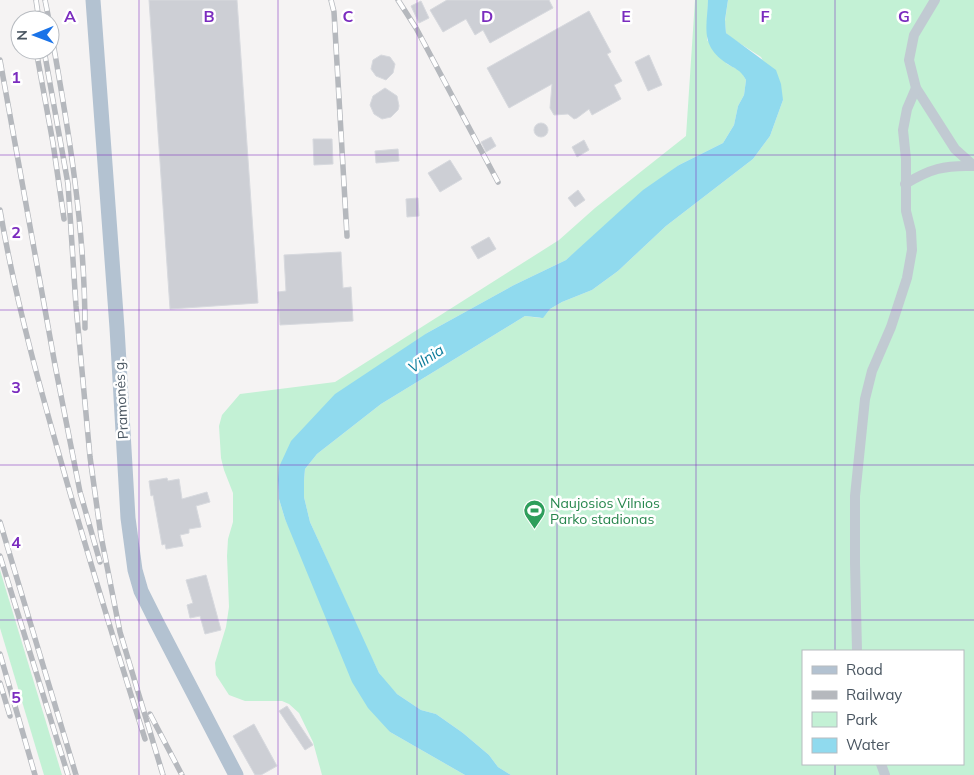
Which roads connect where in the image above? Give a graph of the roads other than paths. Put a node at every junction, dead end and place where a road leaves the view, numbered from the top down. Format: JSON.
{"nodes":[{"id":1,"x":93,"y":0,"type":"edge"},
{"id":2,"x":934,"y":0,"type":"edge"},
{"id":3,"x":916,"y":88,"type":"junction"},
{"id":4,"x":974,"y":166,"type":"edge"},
{"id":5,"x":905,"y":184,"type":"junction"},
{"id":6,"x":857,"y":650,"type":"edge"},
{"id":7,"x":236,"y":775,"type":"edge"}],
"edges":[{"from":1,"to":7,"type":"main road","name":"Pramonės g."},
{"from":2,"to":3,"type":"street"},
{"from":3,"to":4,"type":"street"},
{"from":3,"to":5,"type":"street"},
{"from":4,"to":5,"type":"street"},
{"from":5,"to":6,"type":"street"}]}
